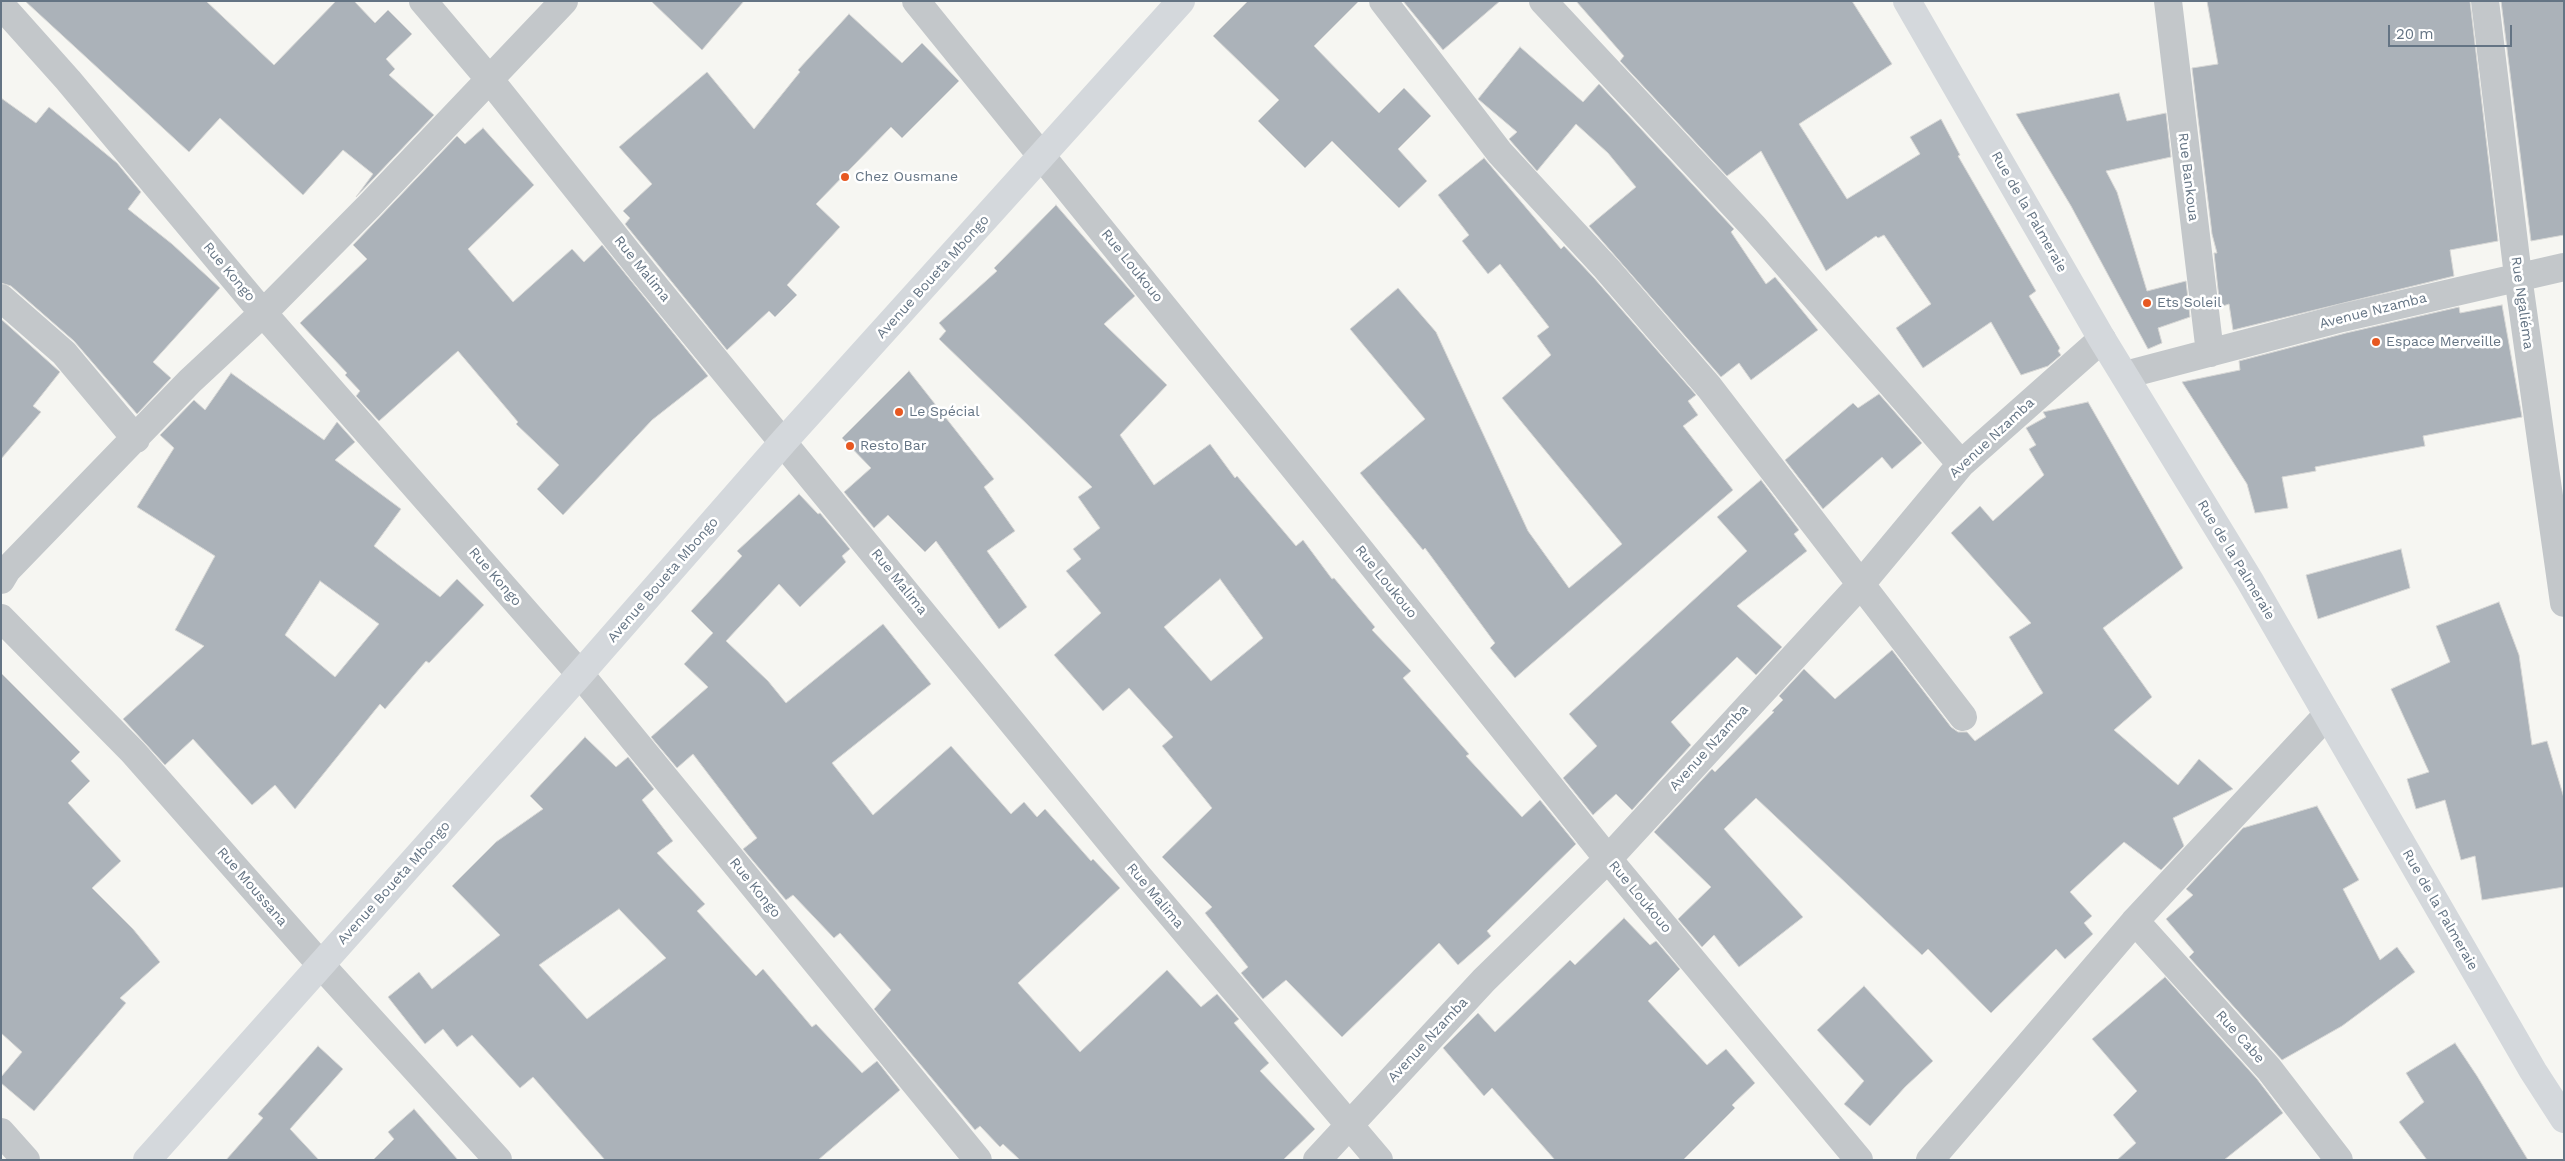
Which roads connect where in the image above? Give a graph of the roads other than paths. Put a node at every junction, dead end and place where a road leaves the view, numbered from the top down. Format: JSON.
{"nodes":[{"id":1,"x":423,"y":1,"type":"edge"},
{"id":2,"x":564,"y":1,"type":"edge"},
{"id":3,"x":916,"y":1,"type":"edge"},
{"id":4,"x":1181,"y":1,"type":"edge"},
{"id":5,"x":1383,"y":1,"type":"edge"},
{"id":6,"x":1543,"y":1,"type":"edge"},
{"id":7,"x":1907,"y":1,"type":"edge"},
{"id":8,"x":2168,"y":1,"type":"edge"},
{"id":9,"x":2485,"y":1,"type":"edge"},
{"id":10,"x":1,"y":5,"type":"edge"},
{"id":11,"x":490,"y":80,"type":"junction"},
{"id":12,"x":1043,"y":156,"type":"junction"},
{"id":13,"x":2564,"y":267,"type":"edge"},
{"id":14,"x":2518,"y":276,"type":"junction"},
{"id":15,"x":1,"y":298,"type":"edge"},
{"id":16,"x":263,"y":313,"type":"junction"},
{"id":17,"x":2102,"y":339,"type":"junction"},
{"id":18,"x":2210,"y":353,"type":"junction"},
{"id":19,"x":2125,"y":375,"type":"junction"},
{"id":20,"x":136,"y":439,"type":"junction"},
{"id":21,"x":784,"y":441,"type":"junction"},
{"id":22,"x":1960,"y":464,"type":"junction"},
{"id":23,"x":1,"y":580,"type":"edge"},
{"id":24,"x":1861,"y":584,"type":"junction"},
{"id":25,"x":2564,"y":603,"type":"edge"},
{"id":26,"x":1,"y":618,"type":"edge"},
{"id":27,"x":580,"y":674,"type":"junction"},
{"id":28,"x":2327,"y":715,"type":"junction"},
{"id":29,"x":1963,"y":717,"type":"dead end"},
{"id":30,"x":1608,"y":859,"type":"junction"},
{"id":31,"x":2135,"y":921,"type":"junction"},
{"id":32,"x":321,"y":965,"type":"junction"},
{"id":33,"x":2564,"y":1120,"type":"edge"},
{"id":34,"x":1350,"y":1124,"type":"junction"},
{"id":35,"x":1,"y":1132,"type":"edge"},
{"id":36,"x":26,"y":1160,"type":"edge"},
{"id":37,"x":147,"y":1160,"type":"edge"},
{"id":38,"x":498,"y":1160,"type":"edge"},
{"id":39,"x":978,"y":1160,"type":"edge"},
{"id":40,"x":1317,"y":1160,"type":"edge"},
{"id":41,"x":1379,"y":1160,"type":"edge"},
{"id":42,"x":1859,"y":1160,"type":"edge"},
{"id":43,"x":1930,"y":1160,"type":"edge"},
{"id":44,"x":2339,"y":1160,"type":"edge"}],
"edges":[{"from":1,"to":11,"type":"street","name":"Rue Malima"},
{"from":2,"to":11,"type":"street"},
{"from":3,"to":12,"type":"street","name":"Rue Loukouo"},
{"from":4,"to":12,"type":"street","name":"Avenue Boueta Mbongo"},
{"from":5,"to":24,"type":"street"},
{"from":6,"to":22,"type":"street"},
{"from":7,"to":17,"type":"street","name":"Rue de la Palmeraie"},
{"from":8,"to":18,"type":"street","name":"Rue Bankoua"},
{"from":9,"to":14,"type":"street","name":"Rue Ngaliéma"},
{"from":10,"to":16,"type":"street","name":"Rue Kongo"},
{"from":11,"to":16,"type":"street"},
{"from":11,"to":21,"type":"street","name":"Rue Malima"},
{"from":12,"to":21,"type":"street","name":"Avenue Boueta Mbongo"},
{"from":12,"to":30,"type":"street","name":"Rue Loukouo"},
{"from":13,"to":14,"type":"street","name":"Avenue Nzamba"},
{"from":14,"to":18,"type":"street","name":"Avenue Nzamba"},
{"from":14,"to":25,"type":"street","name":"Rue Ngaliéma"},
{"from":15,"to":20,"type":"street"},
{"from":16,"to":20,"type":"street"},
{"from":16,"to":27,"type":"street","name":"Rue Kongo"},
{"from":17,"to":19,"type":"street","name":"Rue de la Palmeraie"},
{"from":17,"to":22,"type":"street","name":"Avenue Nzamba"},
{"from":18,"to":19,"type":"street","name":"Avenue Nzamba"},
{"from":19,"to":28,"type":"street","name":"Rue de la Palmeraie"},
{"from":20,"to":23,"type":"street"},
{"from":21,"to":27,"type":"street","name":"Avenue Boueta Mbongo"},
{"from":21,"to":34,"type":"street","name":"Rue Malima"},
{"from":22,"to":24,"type":"street","name":"Avenue Nzamba"},
{"from":24,"to":29,"type":"street"},
{"from":24,"to":30,"type":"street","name":"Avenue Nzamba"},
{"from":26,"to":32,"type":"street","name":"Rue Moussana"},
{"from":27,"to":32,"type":"street","name":"Avenue Boueta Mbongo"},
{"from":27,"to":39,"type":"street","name":"Rue Kongo"},
{"from":28,"to":31,"type":"street"},
{"from":28,"to":33,"type":"street","name":"Rue de la Palmeraie"},
{"from":30,"to":34,"type":"street","name":"Avenue Nzamba"},
{"from":30,"to":42,"type":"street","name":"Rue Loukouo"},
{"from":31,"to":43,"type":"street"},
{"from":31,"to":44,"type":"street","name":"Rue Cabe"},
{"from":32,"to":37,"type":"street","name":"Avenue Boueta Mbongo"},
{"from":32,"to":38,"type":"street","name":"Rue Moussana"},
{"from":34,"to":40,"type":"street","name":"Avenue Nzamba"},
{"from":34,"to":41,"type":"street","name":"Rue Malima"},
{"from":35,"to":36,"type":"street"}]}
